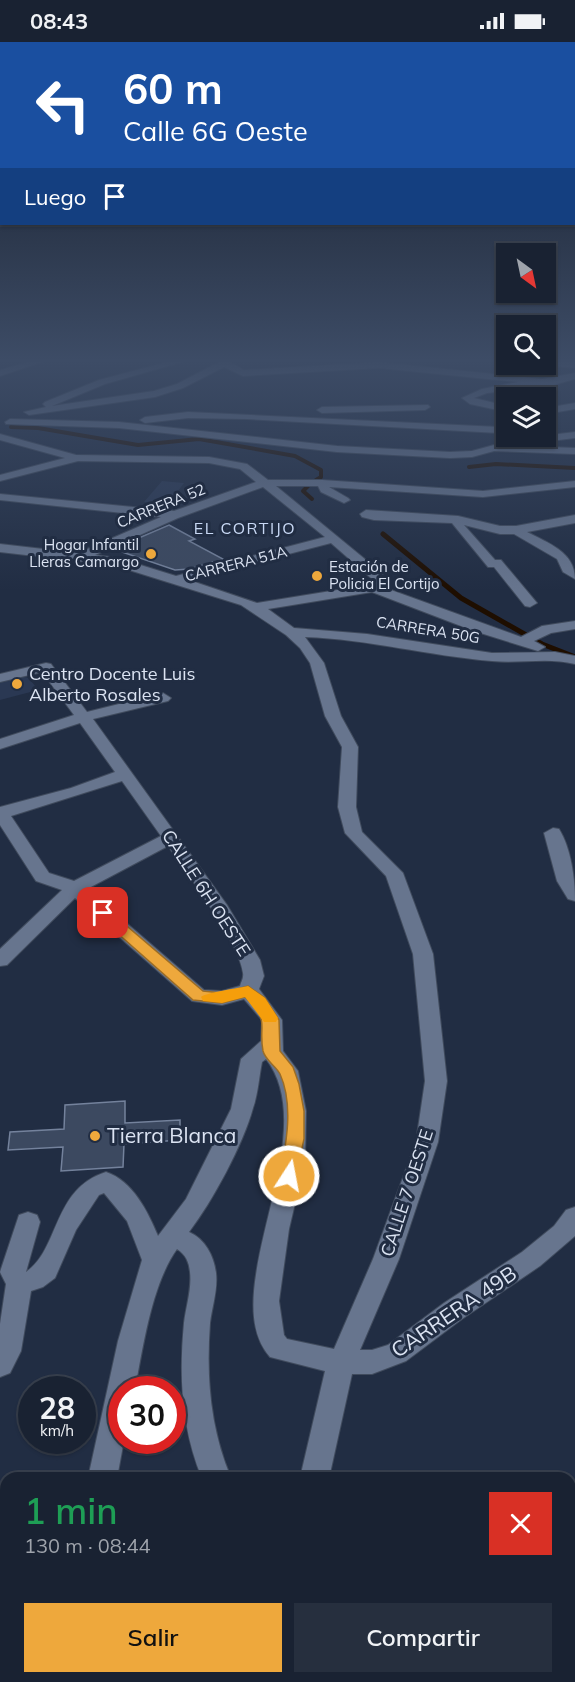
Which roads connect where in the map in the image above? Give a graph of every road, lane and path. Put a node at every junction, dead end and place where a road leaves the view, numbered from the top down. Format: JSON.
{"nodes":[{"id":1,"x":5,"y":439,"type":"edge"},
{"id":2,"x":232,"y":439,"type":"edge"},
{"id":3,"x":553,"y":439,"type":"edge"},
{"id":4,"x":494,"y":448,"type":"junction"},
{"id":5,"x":575,"y":451,"type":"edge"},
{"id":6,"x":76,"y":459,"type":"junction"},
{"id":7,"x":0,"y":478,"type":"edge"},
{"id":8,"x":264,"y":483,"type":"junction"},
{"id":9,"x":322,"y":483,"type":"junction"},
{"id":10,"x":575,"y":484,"type":"edge"},
{"id":11,"x":0,"y":497,"type":"edge"},
{"id":12,"x":344,"y":500,"type":"dead end"},
{"id":13,"x":366,"y":514,"type":"dead end"},
{"id":14,"x":174,"y":515,"type":"junction"},
{"id":15,"x":575,"y":519,"type":"edge"},
{"id":16,"x":458,"y":520,"type":"junction"},
{"id":17,"x":516,"y":530,"type":"junction"},
{"id":18,"x":333,"y":539,"type":"junction"},
{"id":19,"x":0,"y":548,"type":"edge"},
{"id":20,"x":82,"y":556,"type":"junction"},
{"id":21,"x":569,"y":556,"type":"edge"},
{"id":22,"x":575,"y":575,"type":"edge"},
{"id":23,"x":174,"y":580,"type":"junction"},
{"id":24,"x":373,"y":588,"type":"junction"},
{"id":25,"x":531,"y":603,"type":"dead end"},
{"id":26,"x":255,"y":607,"type":"junction"},
{"id":27,"x":575,"y":625,"type":"edge"},
{"id":28,"x":291,"y":632,"type":"junction"},
{"id":29,"x":524,"y":642,"type":"junction"},
{"id":30,"x":538,"y":647,"type":"dead end"},
{"id":31,"x":575,"y":660,"type":"edge"},
{"id":32,"x":0,"y":678,"type":"edge"},
{"id":33,"x":163,"y":698,"type":"dead end"},
{"id":34,"x":84,"y":717,"type":"junction"},
{"id":35,"x":0,"y":744,"type":"edge"},
{"id":36,"x":125,"y":774,"type":"junction"},
{"id":37,"x":0,"y":813,"type":"edge"},
{"id":38,"x":553,"y":833,"type":"dead end"},
{"id":39,"x":170,"y":838,"type":"junction"},
{"id":40,"x":568,"y":868,"type":"edge"},
{"id":41,"x":75,"y":888,"type":"junction"},
{"id":42,"x":575,"y":895,"type":"edge"},
{"id":43,"x":0,"y":960,"type":"edge"},
{"id":44,"x":248,"y":991,"type":"junction"},
{"id":45,"x":270,"y":1045,"type":"junction"},
{"id":46,"x":575,"y":1217,"type":"edge"},
{"id":47,"x":28,"y":1222,"type":"dead end"},
{"id":48,"x":172,"y":1237,"type":"junction"},
{"id":49,"x":155,"y":1260,"type":"junction"},
{"id":50,"x":19,"y":1284,"type":"junction"},
{"id":51,"x":341,"y":1362,"type":"junction"},
{"id":52,"x":0,"y":1365,"type":"edge"},
{"id":53,"x":103,"y":1472,"type":"edge"},
{"id":54,"x":214,"y":1472,"type":"edge"},
{"id":55,"x":315,"y":1472,"type":"edge"}],
"edges":[{"from":1,"to":6,"type":"street"},
{"from":2,"to":4,"type":"street"},
{"from":3,"to":4,"type":"street"},
{"from":4,"to":5,"type":"street"},
{"from":6,"to":7,"type":"street"},
{"from":6,"to":8,"type":"street"},
{"from":8,"to":9,"type":"street","name":"CARRERA 52"},
{"from":8,"to":14,"type":"street","name":"CARRERA 52"},
{"from":8,"to":18,"type":"street"},
{"from":9,"to":10,"type":"street","name":"CARRERA 52"},
{"from":9,"to":12,"type":"street"},
{"from":11,"to":14,"type":"street"},
{"from":13,"to":16,"type":"street"},
{"from":14,"to":20,"type":"street","name":"CARRERA 52"},
{"from":15,"to":17,"type":"street"},
{"from":16,"to":17,"type":"street"},
{"from":16,"to":25,"type":"street"},
{"from":17,"to":21,"type":"street"},
{"from":18,"to":23,"type":"street","name":"CARRERA 51A"},
{"from":18,"to":24,"type":"street"},
{"from":19,"to":20,"type":"street","name":"CALLE 7 OESTE"},
{"from":20,"to":23,"type":"street","name":"CALLE 7 OESTE"},
{"from":21,"to":22,"type":"street"},
{"from":23,"to":26,"type":"street","name":"CALLE 7 OESTE"},
{"from":24,"to":26,"type":"street"},
{"from":24,"to":29,"type":"street"},
{"from":26,"to":28,"type":"street","name":"CALLE 7 OESTE"},
{"from":27,"to":29,"type":"street"},
{"from":28,"to":31,"type":"street","name":"CARRERA 50G"},
{"from":28,"to":51,"type":"street","name":"CALLE 7 OESTE"},
{"from":29,"to":30,"type":"street"},
{"from":32,"to":34,"type":"street","name":"CALLE 6H OESTE"},
{"from":33,"to":34,"type":"street"},
{"from":34,"to":35,"type":"street"},
{"from":34,"to":36,"type":"street","name":"CALLE 6H OESTE"},
{"from":36,"to":37,"type":"street"},
{"from":36,"to":39,"type":"street","name":"CALLE 6H OESTE"},
{"from":37,"to":41,"type":"street"},
{"from":38,"to":40,"type":"street"},
{"from":39,"to":41,"type":"street"},
{"from":39,"to":44,"type":"street","name":"CALLE 6H OESTE"},
{"from":40,"to":42,"type":"street"},
{"from":41,"to":43,"type":"street"},
{"from":41,"to":44,"type":"street"},
{"from":44,"to":45,"type":"street"},
{"from":45,"to":48,"type":"street"},
{"from":45,"to":51,"type":"street","name":"CARRERA 49B"},
{"from":46,"to":51,"type":"street","name":"CARRERA 49B"},
{"from":47,"to":50,"type":"street"},
{"from":48,"to":49,"type":"street"},
{"from":48,"to":54,"type":"street"},
{"from":49,"to":50,"type":"street"},
{"from":49,"to":53,"type":"street"},
{"from":50,"to":52,"type":"street"},
{"from":51,"to":55,"type":"street","name":"CALLE 7 OESTE"}]}
